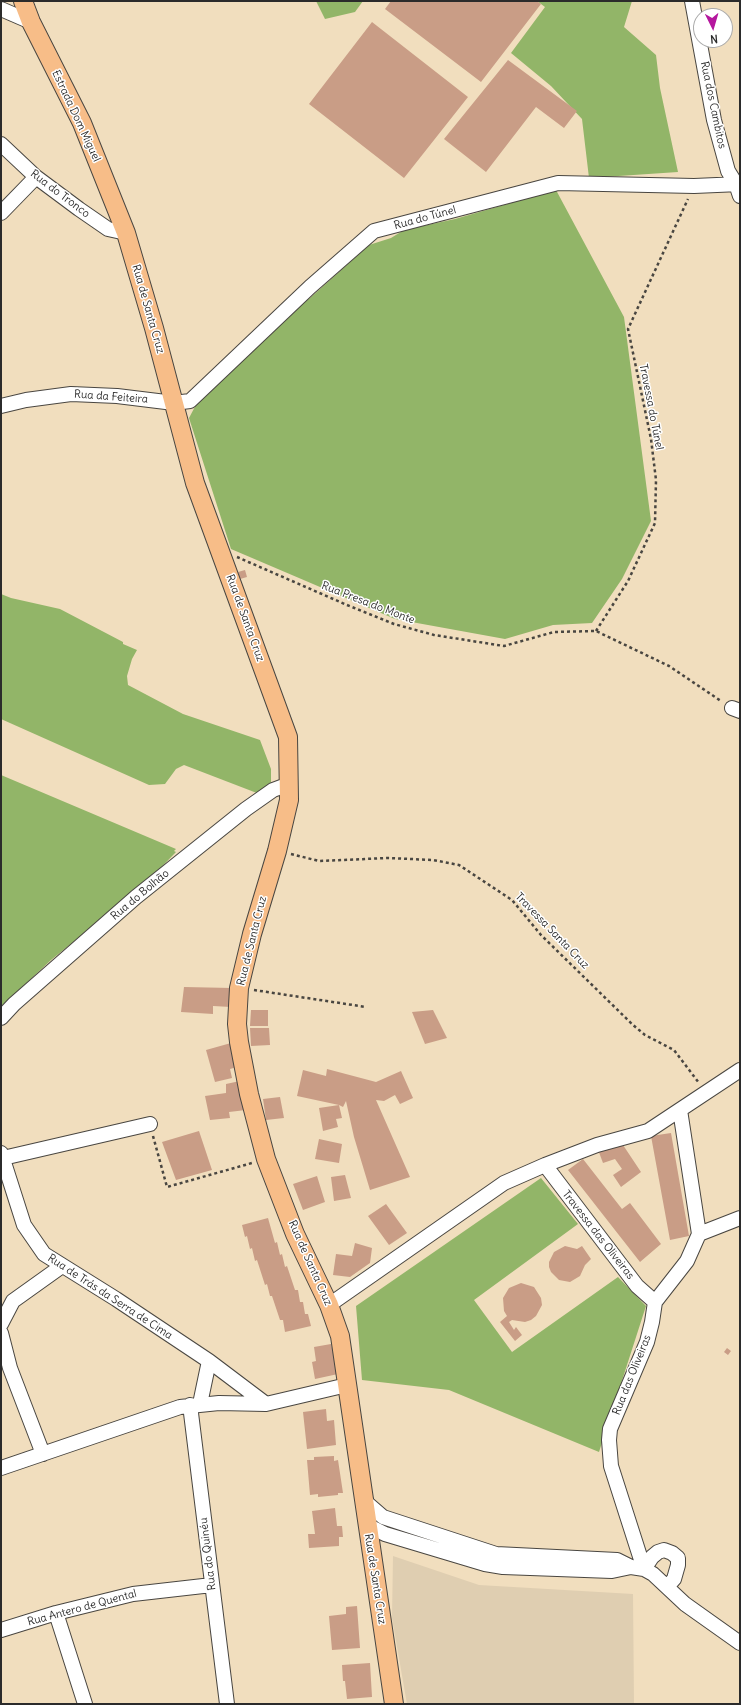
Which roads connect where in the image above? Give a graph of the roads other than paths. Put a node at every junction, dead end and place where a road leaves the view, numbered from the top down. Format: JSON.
{"nodes":[{"id":1,"x":23,"y":1,"type":"edge"},
{"id":2,"x":692,"y":1,"type":"edge"},
{"id":3,"x":1,"y":9,"type":"edge"},
{"id":4,"x":31,"y":22,"type":"junction"},
{"id":5,"x":1,"y":144,"type":"edge"},
{"id":6,"x":36,"y":177,"type":"junction"},
{"id":7,"x":739,"y":188,"type":"edge"},
{"id":8,"x":1,"y":213,"type":"edge"},
{"id":9,"x":126,"y":233,"type":"junction"},
{"id":10,"x":174,"y":403,"type":"junction"},
{"id":11,"x":1,"y":406,"type":"edge"},
{"id":12,"x":289,"y":786,"type":"junction"},
{"id":13,"x":1,"y":1018,"type":"edge"},
{"id":14,"x":740,"y":1070,"type":"edge"},
{"id":15,"x":680,"y":1110,"type":"junction"},
{"id":16,"x":150,"y":1124,"type":"road end"},
{"id":17,"x":2,"y":1155,"type":"edge"},
{"id":18,"x":545,"y":1165,"type":"junction"},
{"id":19,"x":740,"y":1218,"type":"edge"},
{"id":20,"x":699,"y":1234,"type":"junction"},
{"id":21,"x":62,"y":1266,"type":"junction"},
{"id":22,"x":655,"y":1302,"type":"junction"},
{"id":23,"x":329,"y":1306,"type":"junction"},
{"id":24,"x":1,"y":1324,"type":"edge"},
{"id":25,"x":1,"y":1333,"type":"edge"},
{"id":26,"x":209,"y":1362,"type":"junction"},
{"id":27,"x":347,"y":1385,"type":"junction"},
{"id":28,"x":266,"y":1404,"type":"junction"},
{"id":29,"x":195,"y":1405,"type":"junction"},
{"id":30,"x":43,"y":1454,"type":"junction"},
{"id":31,"x":1,"y":1468,"type":"edge"},
{"id":32,"x":363,"y":1497,"type":"junction"},
{"id":33,"x":396,"y":1522,"type":"junction"},
{"id":34,"x":369,"y":1528,"type":"junction"},
{"id":35,"x":401,"y":1539,"type":"junction"},
{"id":36,"x":373,"y":1567,"type":"junction"},
{"id":37,"x":638,"y":1568,"type":"junction"},
{"id":38,"x":212,"y":1585,"type":"junction"},
{"id":39,"x":667,"y":1587,"type":"junction"},
{"id":40,"x":56,"y":1613,"type":"junction"},
{"id":41,"x":1,"y":1630,"type":"edge"},
{"id":42,"x":740,"y":1643,"type":"edge"},
{"id":43,"x":85,"y":1704,"type":"edge"},
{"id":44,"x":227,"y":1704,"type":"edge"},
{"id":45,"x":394,"y":1704,"type":"edge"}],
"edges":[{"from":1,"to":4,"type":"main road","name":"Estrada Dom Miguel"},
{"from":2,"to":7,"type":"street","name":"Rua dos Cambitos"},
{"from":3,"to":4,"type":"street"},
{"from":4,"to":9,"type":"main road","name":"Estrada Dom Miguel"},
{"from":5,"to":6,"type":"street","name":"Rua do Tronco"},
{"from":6,"to":8,"type":"street"},
{"from":6,"to":9,"type":"street","name":"Rua do Tronco"},
{"from":7,"to":10,"type":"street","name":"Rua do Túnel"},
{"from":9,"to":10,"type":"main road","name":"Rua de Santa Cruz"},
{"from":10,"to":11,"type":"street","name":"Rua da Feiteira"},
{"from":10,"to":12,"type":"main road","name":"Rua de Santa Cruz"},
{"from":12,"to":13,"type":"street","name":"Rua do Bolhão"},
{"from":12,"to":23,"type":"main road","name":"Rua de Santa Cruz"},
{"from":14,"to":15,"type":"street"},
{"from":15,"to":18,"type":"street"},
{"from":15,"to":20,"type":"street"},
{"from":16,"to":17,"type":"street"},
{"from":17,"to":21,"type":"street","name":"Rua de Trás da Serra de Cima"},
{"from":18,"to":22,"type":"street","name":"Travessa das Oliveiras"},
{"from":18,"to":23,"type":"street"},
{"from":19,"to":20,"type":"street"},
{"from":20,"to":22,"type":"street","name":"Rua das Oliveiras"},
{"from":21,"to":24,"type":"street"},
{"from":21,"to":26,"type":"street","name":"Rua de Trás da Serra de Cima"},
{"from":22,"to":37,"type":"street","name":"Rua das Oliveiras"},
{"from":23,"to":27,"type":"main road","name":"Rua de Santa Cruz"},
{"from":25,"to":30,"type":"street"},
{"from":26,"to":28,"type":"street","name":"Rua de Trás da Serra de Cima"},
{"from":26,"to":29,"type":"street"},
{"from":27,"to":28,"type":"street"},
{"from":27,"to":32,"type":"main road","name":"Rua de Santa Cruz"},
{"from":28,"to":29,"type":"street"},
{"from":29,"to":30,"type":"street"},
{"from":29,"to":38,"type":"street","name":"Rua do Quinéu"},
{"from":30,"to":31,"type":"street"},
{"from":32,"to":33,"type":"street"},
{"from":32,"to":34,"type":"main road","name":"Rua de Santa Cruz"},
{"from":33,"to":34,"type":"street"},
{"from":33,"to":37,"type":"street"},
{"from":34,"to":35,"type":"street"},
{"from":34,"to":36,"type":"main road","name":"Rua de Santa Cruz"},
{"from":35,"to":36,"type":"street"},
{"from":35,"to":37,"type":"street"},
{"from":36,"to":45,"type":"main road","name":"Rua de Santa Cruz"},
{"from":37,"to":39,"type":"street"},
{"from":37,"to":39,"type":"street"},
{"from":38,"to":40,"type":"street","name":"Rua Antero de Quental"},
{"from":38,"to":44,"type":"street","name":"Rua do Quinéu"},
{"from":39,"to":42,"type":"street"},
{"from":40,"to":41,"type":"street","name":"Rua Antero de Quental"},
{"from":40,"to":43,"type":"street"}]}
